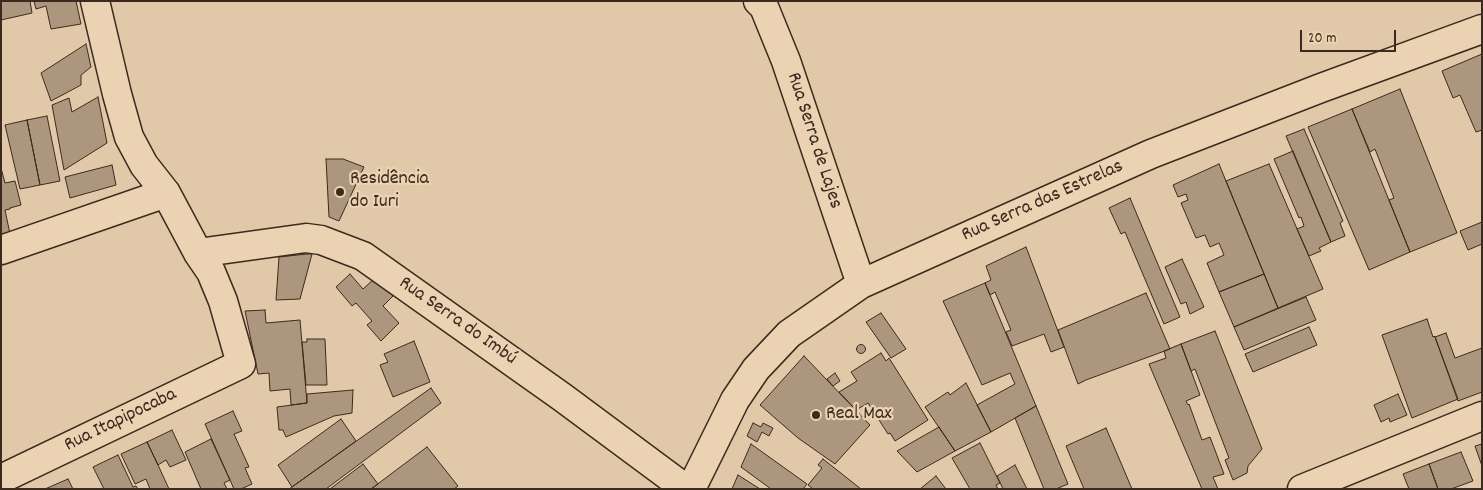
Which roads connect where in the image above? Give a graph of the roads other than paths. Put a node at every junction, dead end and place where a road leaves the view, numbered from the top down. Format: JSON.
{"nodes":[{"id":1,"x":94,"y":1,"type":"edge"},
{"id":2,"x":766,"y":3,"type":"edge"},
{"id":3,"x":1482,"y":29,"type":"edge"},
{"id":4,"x":166,"y":194,"type":"junction"},
{"id":5,"x":1,"y":250,"type":"edge"},
{"id":6,"x":198,"y":253,"type":"junction"},
{"id":7,"x":861,"y":284,"type":"junction"},
{"id":8,"x":1482,"y":416,"type":"edge"},
{"id":9,"x":1,"y":479,"type":"edge"},
{"id":10,"x":686,"y":489,"type":"edge"},
{"id":11,"x":691,"y":489,"type":"edge"},
{"id":12,"x":1302,"y":489,"type":"edge"}],
"edges":[{"from":1,"to":4,"type":"street"},
{"from":2,"to":7,"type":"street","name":"Rua Serra de Lajes"},
{"from":3,"to":7,"type":"street","name":"Rua Serra das Estrelas"},
{"from":4,"to":5,"type":"street"},
{"from":4,"to":6,"type":"street"},
{"from":6,"to":9,"type":"street","name":"Rua Itapipocaba"},
{"from":6,"to":10,"type":"street","name":"Rua Serra do Imbú"},
{"from":7,"to":11,"type":"street","name":"Rua Serra das Estrelas"},
{"from":8,"to":12,"type":"street"}]}
